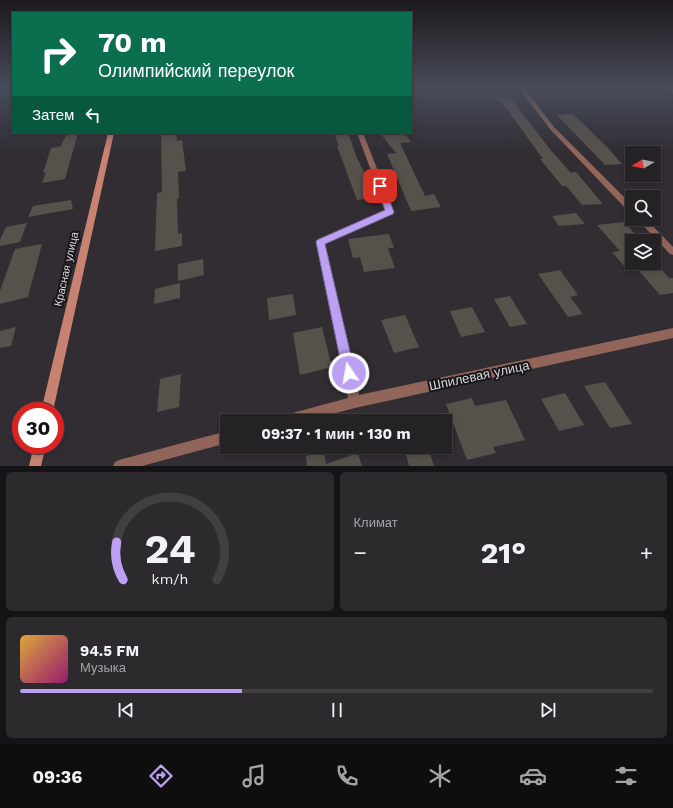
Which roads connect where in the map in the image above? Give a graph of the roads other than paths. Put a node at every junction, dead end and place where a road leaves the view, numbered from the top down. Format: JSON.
{"nodes":[{"id":1,"x":537,"y":109,"type":"edge"},
{"id":2,"x":111,"y":134,"type":"edge"},
{"id":3,"x":360,"y":134,"type":"edge"},
{"id":4,"x":625,"y":203,"type":"edge"},
{"id":5,"x":648,"y":226,"type":"edge"},
{"id":6,"x":673,"y":252,"type":"edge"},
{"id":7,"x":673,"y":333,"type":"edge"},
{"id":8,"x":49,"y":402,"type":"edge"},
{"id":9,"x":355,"y":402,"type":"junction"},
{"id":10,"x":311,"y":414,"type":"edge"},
{"id":11,"x":220,"y":439,"type":"edge"},
{"id":12,"x":38,"y":454,"type":"edge"},
{"id":13,"x":35,"y":466,"type":"edge"},
{"id":14,"x":118,"y":466,"type":"edge"}],
"edges":[{"from":1,"to":4,"type":"street"},
{"from":2,"to":8,"type":"main road","name":"Красная улица"},
{"from":3,"to":9,"type":"street"},
{"from":5,"to":6,"type":"street"},
{"from":7,"to":9,"type":"street","name":"Шпилевая улица"},
{"from":9,"to":10,"type":"street","name":"Шпилевая улица"},
{"from":11,"to":14,"type":"street"},
{"from":12,"to":13,"type":"main road"}]}
